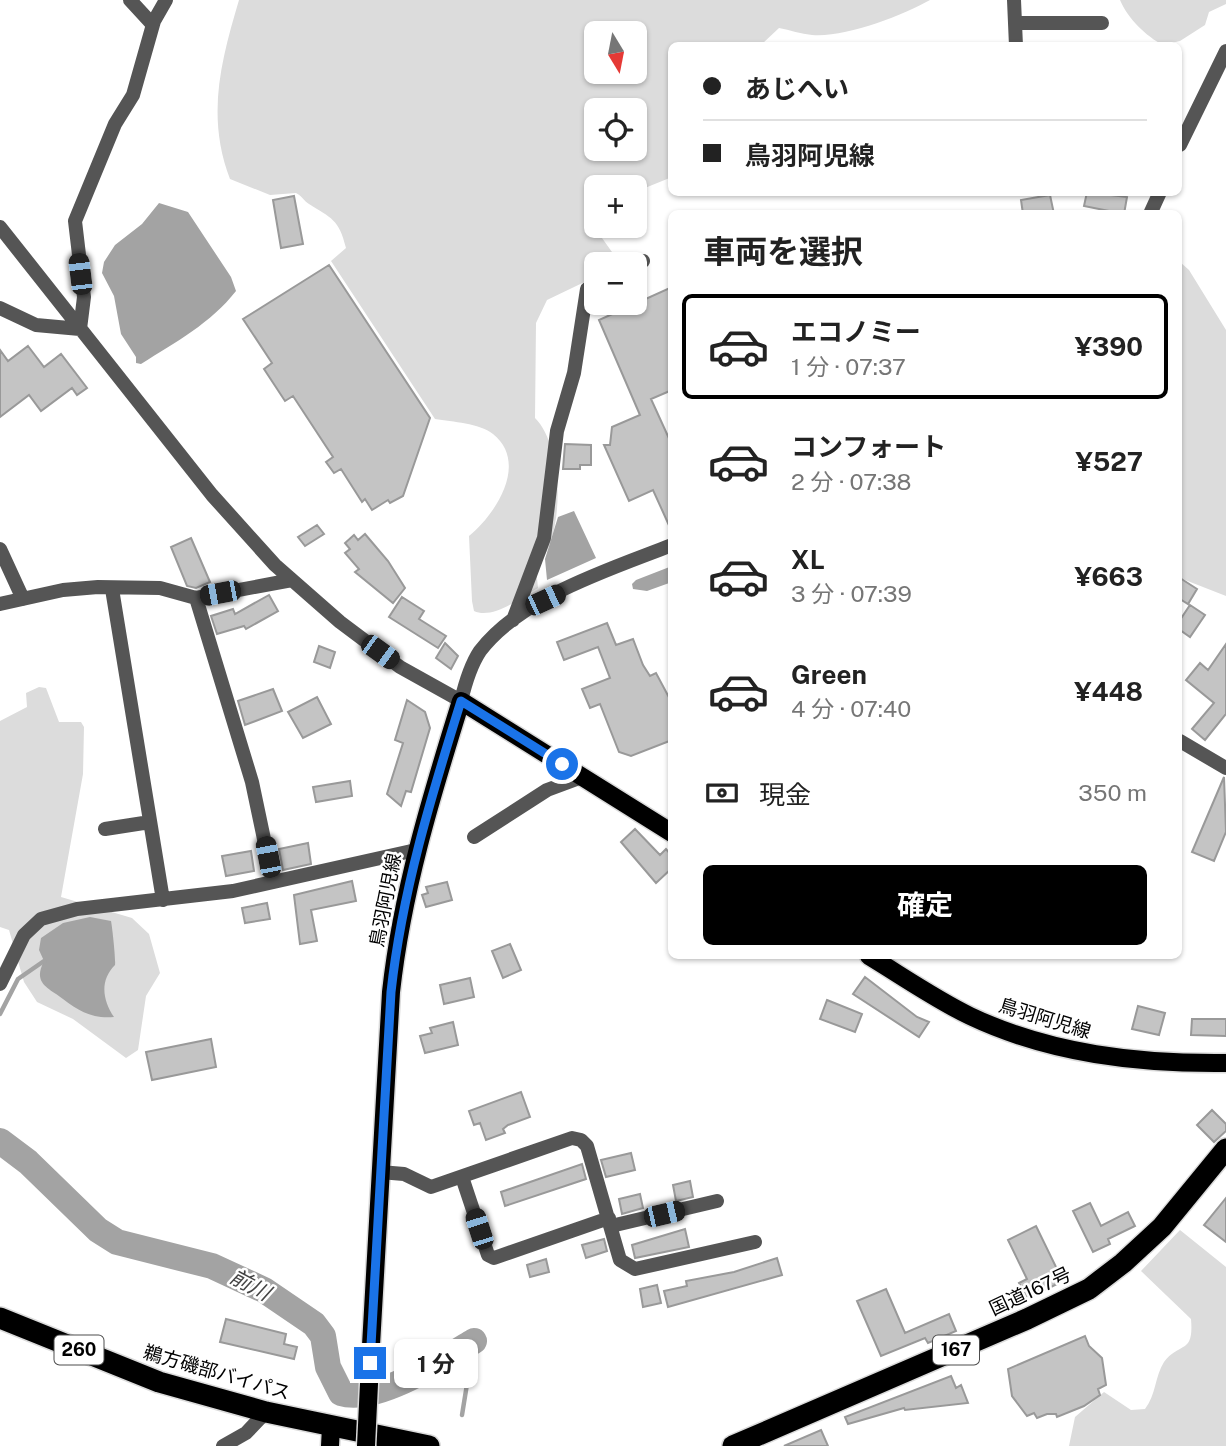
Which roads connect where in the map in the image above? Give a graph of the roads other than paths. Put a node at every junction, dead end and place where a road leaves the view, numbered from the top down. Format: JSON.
{"nodes":[{"id":1,"x":130,"y":0,"type":"edge"},
{"id":2,"x":166,"y":0,"type":"edge"},
{"id":3,"x":1014,"y":0,"type":"edge"},
{"id":4,"x":1015,"y":23,"type":"junction"},
{"id":5,"x":1102,"y":23,"type":"dead end"},
{"id":6,"x":153,"y":25,"type":"junction"},
{"id":7,"x":1016,"y":42,"type":"edge"},
{"id":8,"x":1226,"y":51,"type":"edge"},
{"id":9,"x":1182,"y":141,"type":"edge"},
{"id":10,"x":0,"y":227,"type":"edge"},
{"id":11,"x":0,"y":307,"type":"edge"},
{"id":12,"x":584,"y":308,"type":"edge"},
{"id":13,"x":80,"y":329,"type":"junction"},
{"id":14,"x":668,"y":547,"type":"edge"},
{"id":15,"x":0,"y":549,"type":"edge"},
{"id":16,"x":292,"y":580,"type":"junction"},
{"id":17,"x":112,"y":589,"type":"junction"},
{"id":18,"x":196,"y":598,"type":"junction"},
{"id":19,"x":23,"y":599,"type":"junction"},
{"id":20,"x":0,"y":604,"type":"edge"},
{"id":21,"x":513,"y":620,"type":"junction"},
{"id":22,"x":461,"y":701,"type":"junction"},
{"id":23,"x":1182,"y":742,"type":"edge"},
{"id":24,"x":1226,"y":768,"type":"edge"},
{"id":25,"x":582,"y":777,"type":"junction"},
{"id":26,"x":150,"y":822,"type":"junction"},
{"id":27,"x":105,"y":829,"type":"dead end"},
{"id":28,"x":668,"y":831,"type":"edge"},
{"id":29,"x":474,"y":837,"type":"dead end"},
{"id":30,"x":416,"y":850,"type":"junction"},
{"id":31,"x":273,"y":882,"type":"junction"},
{"id":32,"x":163,"y":900,"type":"junction"},
{"id":33,"x":874,"y":959,"type":"edge"},
{"id":34,"x":0,"y":984,"type":"edge"},
{"id":35,"x":1226,"y":1063,"type":"edge"},
{"id":36,"x":1226,"y":1149,"type":"edge"},
{"id":37,"x":380,"y":1171,"type":"junction"},
{"id":38,"x":462,"y":1177,"type":"junction"},
{"id":39,"x":717,"y":1201,"type":"dead end"},
{"id":40,"x":610,"y":1222,"type":"junction"},
{"id":41,"x":755,"y":1242,"type":"dead end"},
{"id":42,"x":0,"y":1318,"type":"edge"},
{"id":43,"x":266,"y":1412,"type":"junction"},
{"id":44,"x":331,"y":1437,"type":"edge"},
{"id":45,"x":417,"y":1445,"type":"edge"},
{"id":46,"x":223,"y":1446,"type":"edge"},
{"id":47,"x":366,"y":1446,"type":"edge"},
{"id":48,"x":733,"y":1446,"type":"edge"}],
"edges":[{"from":1,"to":6,"type":"street"},
{"from":2,"to":6,"type":"street"},
{"from":3,"to":4,"type":"street"},
{"from":4,"to":5,"type":"street"},
{"from":4,"to":7,"type":"street"},
{"from":6,"to":13,"type":"street"},
{"from":8,"to":9,"type":"street"},
{"from":10,"to":13,"type":"street"},
{"from":11,"to":13,"type":"street"},
{"from":12,"to":21,"type":"street"},
{"from":13,"to":16,"type":"street"},
{"from":14,"to":21,"type":"street"},
{"from":15,"to":19,"type":"street"},
{"from":16,"to":18,"type":"street"},
{"from":16,"to":22,"type":"street"},
{"from":17,"to":18,"type":"street"},
{"from":17,"to":19,"type":"street"},
{"from":17,"to":26,"type":"street"},
{"from":18,"to":31,"type":"street"},
{"from":19,"to":20,"type":"street"},
{"from":21,"to":22,"type":"street"},
{"from":22,"to":25,"type":"main road"},
{"from":22,"to":30,"type":"main road","name":"鳥羽阿児線"},
{"from":23,"to":24,"type":"street"},
{"from":25,"to":28,"type":"main road"},
{"from":25,"to":29,"type":"street"},
{"from":26,"to":27,"type":"street"},
{"from":26,"to":32,"type":"street"},
{"from":30,"to":31,"type":"street"},
{"from":30,"to":37,"type":"main road","name":"鳥羽阿児線"},
{"from":31,"to":32,"type":"street"},
{"from":32,"to":34,"type":"street"},
{"from":33,"to":35,"type":"main road","name":"鳥羽阿児線"},
{"from":36,"to":48,"type":"highway","name":"国道167号","number":"167"},
{"from":37,"to":38,"type":"street"},
{"from":37,"to":47,"type":"main road","name":"鳥羽阿児線","bridge":true},
{"from":38,"to":40,"type":"street"},
{"from":38,"to":40,"type":"street"},
{"from":39,"to":40,"type":"street"},
{"from":40,"to":41,"type":"street"},
{"from":42,"to":43,"type":"highway","name":"鵜方磯部バイパス","number":"260"},
{"from":43,"to":44,"type":"highway","name":"鵜方磯部バイパス","number":"260"},
{"from":43,"to":46,"type":"street"},
{"from":44,"to":45,"type":"highway","name":"鵜方磯部バイパス","number":"260"}]}
